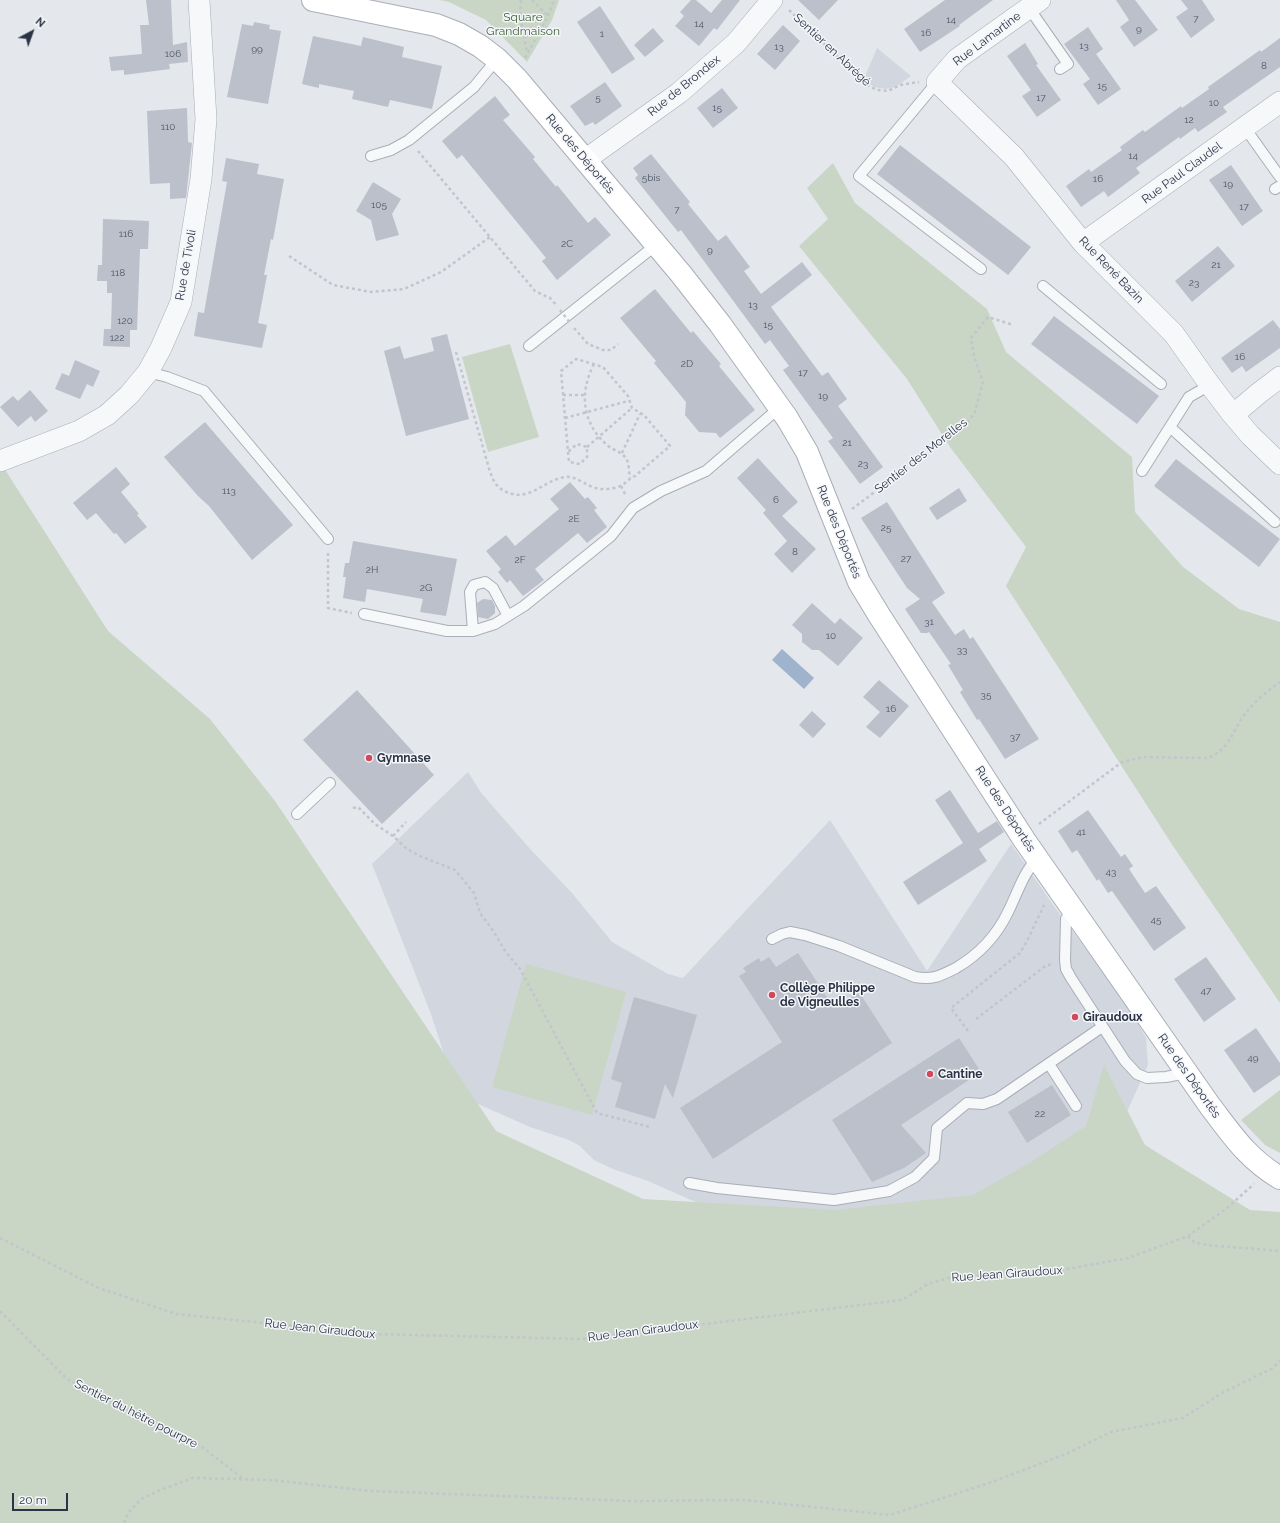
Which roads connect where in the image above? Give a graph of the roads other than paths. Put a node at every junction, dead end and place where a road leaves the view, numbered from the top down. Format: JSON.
{"nodes":[{"id":1,"x":199,"y":0,"type":"edge"},
{"id":2,"x":313,"y":0,"type":"edge"},
{"id":3,"x":779,"y":3,"type":"edge"},
{"id":4,"x":1035,"y":4,"type":"edge"},
{"id":5,"x":497,"y":59,"type":"junction"},
{"id":6,"x":1060,"y":69,"type":"dead end"},
{"id":7,"x":937,"y":82,"type":"junction"},
{"id":8,"x":1280,"y":102,"type":"edge"},
{"id":9,"x":1245,"y":128,"type":"junction"},
{"id":10,"x":371,"y":156,"type":"dead end"},
{"id":11,"x":585,"y":160,"type":"junction"},
{"id":12,"x":1280,"y":177,"type":"edge"},
{"id":13,"x":1084,"y":243,"type":"junction"},
{"id":14,"x":656,"y":245,"type":"junction"},
{"id":15,"x":981,"y":269,"type":"dead end"},
{"id":16,"x":1043,"y":286,"type":"dead end"},
{"id":17,"x":529,"y":346,"type":"dead end"},
{"id":18,"x":148,"y":372,"type":"junction"},
{"id":19,"x":1280,"y":378,"type":"edge"},
{"id":20,"x":1161,"y":384,"type":"dead end"},
{"id":21,"x":1210,"y":385,"type":"junction"},
{"id":22,"x":779,"y":408,"type":"junction"},
{"id":23,"x":1233,"y":415,"type":"junction"},
{"id":24,"x":1170,"y":427,"type":"junction"},
{"id":25,"x":0,"y":461,"type":"edge"},
{"id":26,"x":1280,"y":464,"type":"edge"},
{"id":27,"x":1142,"y":471,"type":"dead end"},
{"id":28,"x":1275,"y":522,"type":"dead end"},
{"id":29,"x":328,"y":538,"type":"road end"},
{"id":30,"x":364,"y":614,"type":"road end"},
{"id":31,"x":508,"y":616,"type":"junction"},
{"id":32,"x":473,"y":631,"type":"junction"},
{"id":33,"x":330,"y":783,"type":"dead end"},
{"id":34,"x":297,"y":814,"type":"dead end"},
{"id":35,"x":1037,"y":858,"type":"junction"},
{"id":36,"x":1072,"y":908,"type":"junction"},
{"id":37,"x":772,"y":939,"type":"dead end"},
{"id":38,"x":1102,"y":1027,"type":"junction"},
{"id":39,"x":1049,"y":1064,"type":"junction"},
{"id":40,"x":1186,"y":1071,"type":"junction"},
{"id":41,"x":1076,"y":1106,"type":"dead end"},
{"id":42,"x":1273,"y":1174,"type":"edge"},
{"id":43,"x":689,"y":1183,"type":"dead end"}],
"edges":[{"from":1,"to":18,"type":"street","name":"Rue de Tivoli"},
{"from":2,"to":5,"type":"street","name":"Rue des Déportés"},
{"from":3,"to":11,"type":"street","name":"Rue de Brondex"},
{"from":4,"to":6,"type":"lane"},
{"from":4,"to":7,"type":"street","name":"Rue Lamartine"},
{"from":5,"to":10,"type":"lane"},
{"from":5,"to":11,"type":"street","name":"Rue des Déportés"},
{"from":7,"to":13,"type":"street","name":"Rue René Bazin"},
{"from":7,"to":15,"type":"lane"},
{"from":8,"to":9,"type":"street","name":"Rue Paul Claudel"},
{"from":9,"to":12,"type":"lane"},
{"from":9,"to":13,"type":"street","name":"Rue Paul Claudel"},
{"from":11,"to":14,"type":"street","name":"Rue des Déportés"},
{"from":13,"to":21,"type":"street","name":"Rue René Bazin"},
{"from":14,"to":17,"type":"lane"},
{"from":14,"to":22,"type":"street","name":"Rue des Déportés"},
{"from":16,"to":20,"type":"lane"},
{"from":18,"to":25,"type":"street","name":"Rue de Tivoli"},
{"from":18,"to":29,"type":"lane"},
{"from":19,"to":23,"type":"street"},
{"from":21,"to":23,"type":"street","name":"Rue René Bazin"},
{"from":21,"to":24,"type":"lane"},
{"from":22,"to":31,"type":"lane"},
{"from":22,"to":35,"type":"street","name":"Rue des Déportés"},
{"from":23,"to":26,"type":"street","name":"Rue René Bazin"},
{"from":24,"to":27,"type":"lane"},
{"from":24,"to":28,"type":"lane"},
{"from":30,"to":32,"type":"lane"},
{"from":31,"to":32,"type":"lane"},
{"from":31,"to":32,"type":"lane"},
{"from":33,"to":34,"type":"lane"},
{"from":35,"to":36,"type":"street","name":"Rue des Déportés"},
{"from":35,"to":37,"type":"lane"},
{"from":36,"to":38,"type":"lane"},
{"from":36,"to":40,"type":"street","name":"Rue des Déportés"},
{"from":38,"to":39,"type":"lane"},
{"from":38,"to":40,"type":"lane"},
{"from":39,"to":41,"type":"lane"},
{"from":39,"to":43,"type":"lane"},
{"from":40,"to":42,"type":"street","name":"Rue des Déportés"}]}
